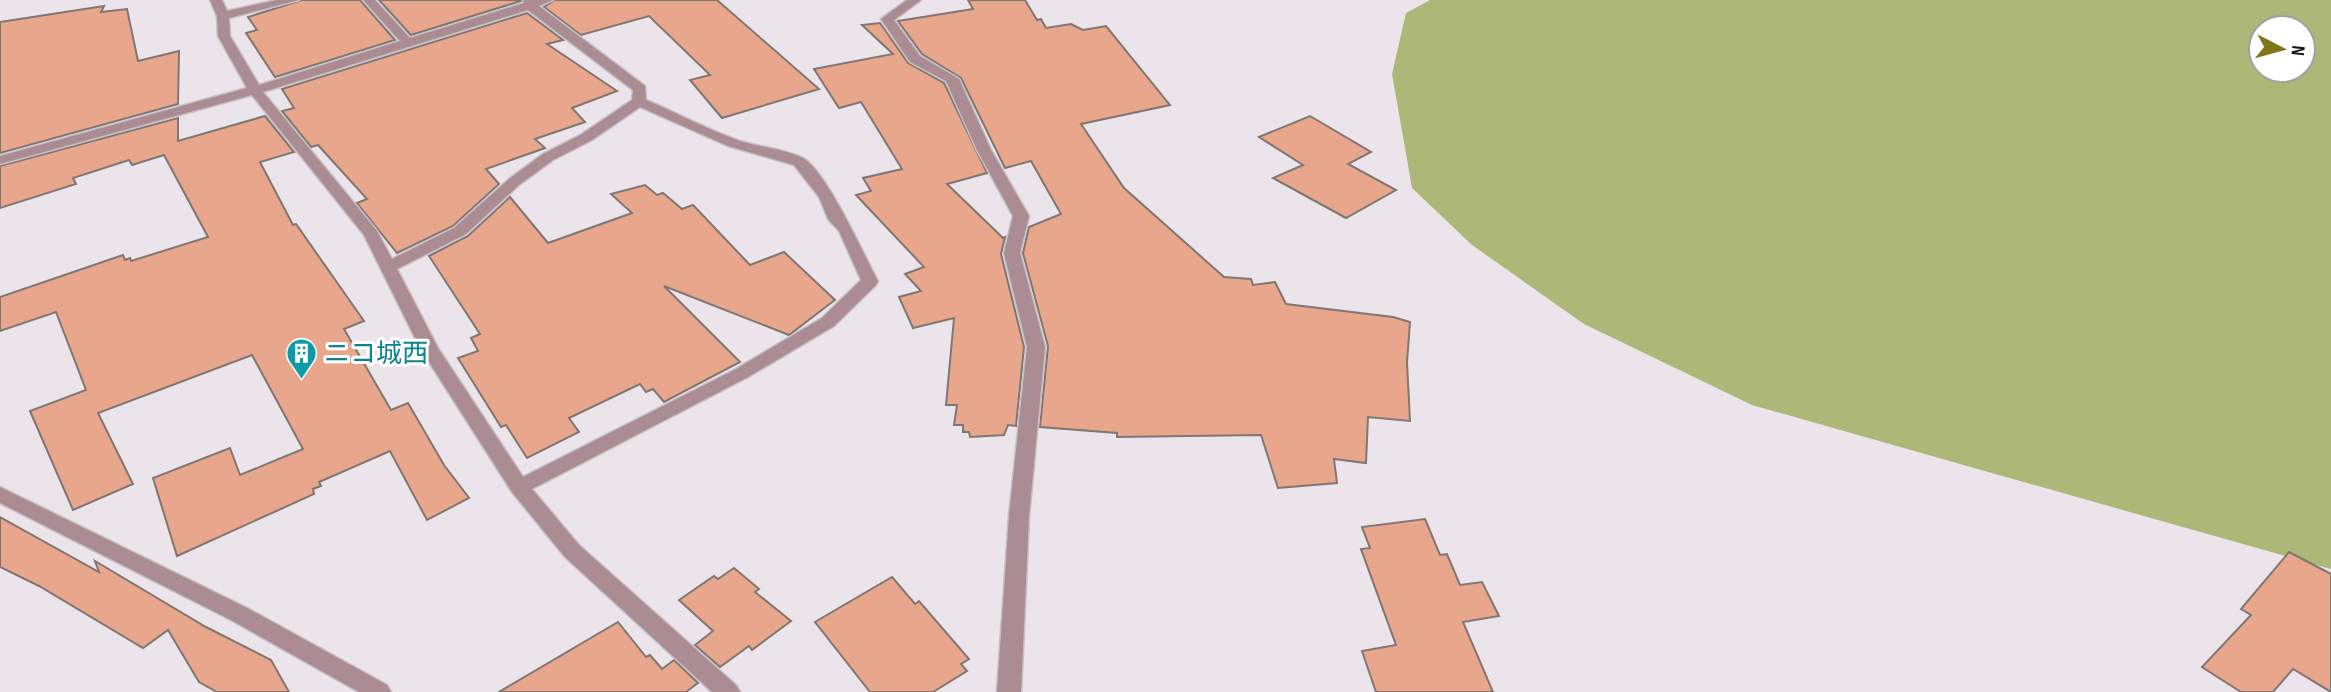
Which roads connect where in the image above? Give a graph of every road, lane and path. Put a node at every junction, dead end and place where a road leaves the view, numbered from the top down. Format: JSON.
{"nodes":[{"id":1,"x":216,"y":0,"type":"edge"},
{"id":2,"x":293,"y":0,"type":"edge"},
{"id":3,"x":369,"y":0,"type":"edge"},
{"id":4,"x":547,"y":0,"type":"edge"},
{"id":5,"x":915,"y":0,"type":"edge"},
{"id":6,"x":530,"y":3,"type":"edge"},
{"id":7,"x":223,"y":16,"type":"junction"},
{"id":8,"x":406,"y":41,"type":"junction"},
{"id":9,"x":255,"y":90,"type":"junction"},
{"id":10,"x":639,"y":102,"type":"junction"},
{"id":11,"x":0,"y":160,"type":"edge"},
{"id":12,"x":388,"y":267,"type":"junction"},
{"id":13,"x":519,"y":487,"type":"junction"},
{"id":14,"x":0,"y":494,"type":"edge"},
{"id":15,"x":379,"y":692,"type":"edge"},
{"id":16,"x":728,"y":692,"type":"edge"},
{"id":17,"x":1009,"y":692,"type":"edge"}],
"edges":[{"from":1,"to":7,"type":"street"},
{"from":2,"to":7,"type":"street"},
{"from":3,"to":8,"type":"street"},
{"from":4,"to":6,"type":"street"},
{"from":5,"to":17,"type":"street"},
{"from":6,"to":8,"type":"street"},
{"from":6,"to":10,"type":"street"},
{"from":7,"to":9,"type":"street"},
{"from":8,"to":9,"type":"street"},
{"from":9,"to":11,"type":"street"},
{"from":9,"to":12,"type":"street"},
{"from":10,"to":12,"type":"street"},
{"from":10,"to":13,"type":"street"},
{"from":12,"to":13,"type":"street"},
{"from":13,"to":16,"type":"street"},
{"from":14,"to":15,"type":"street"}]}
